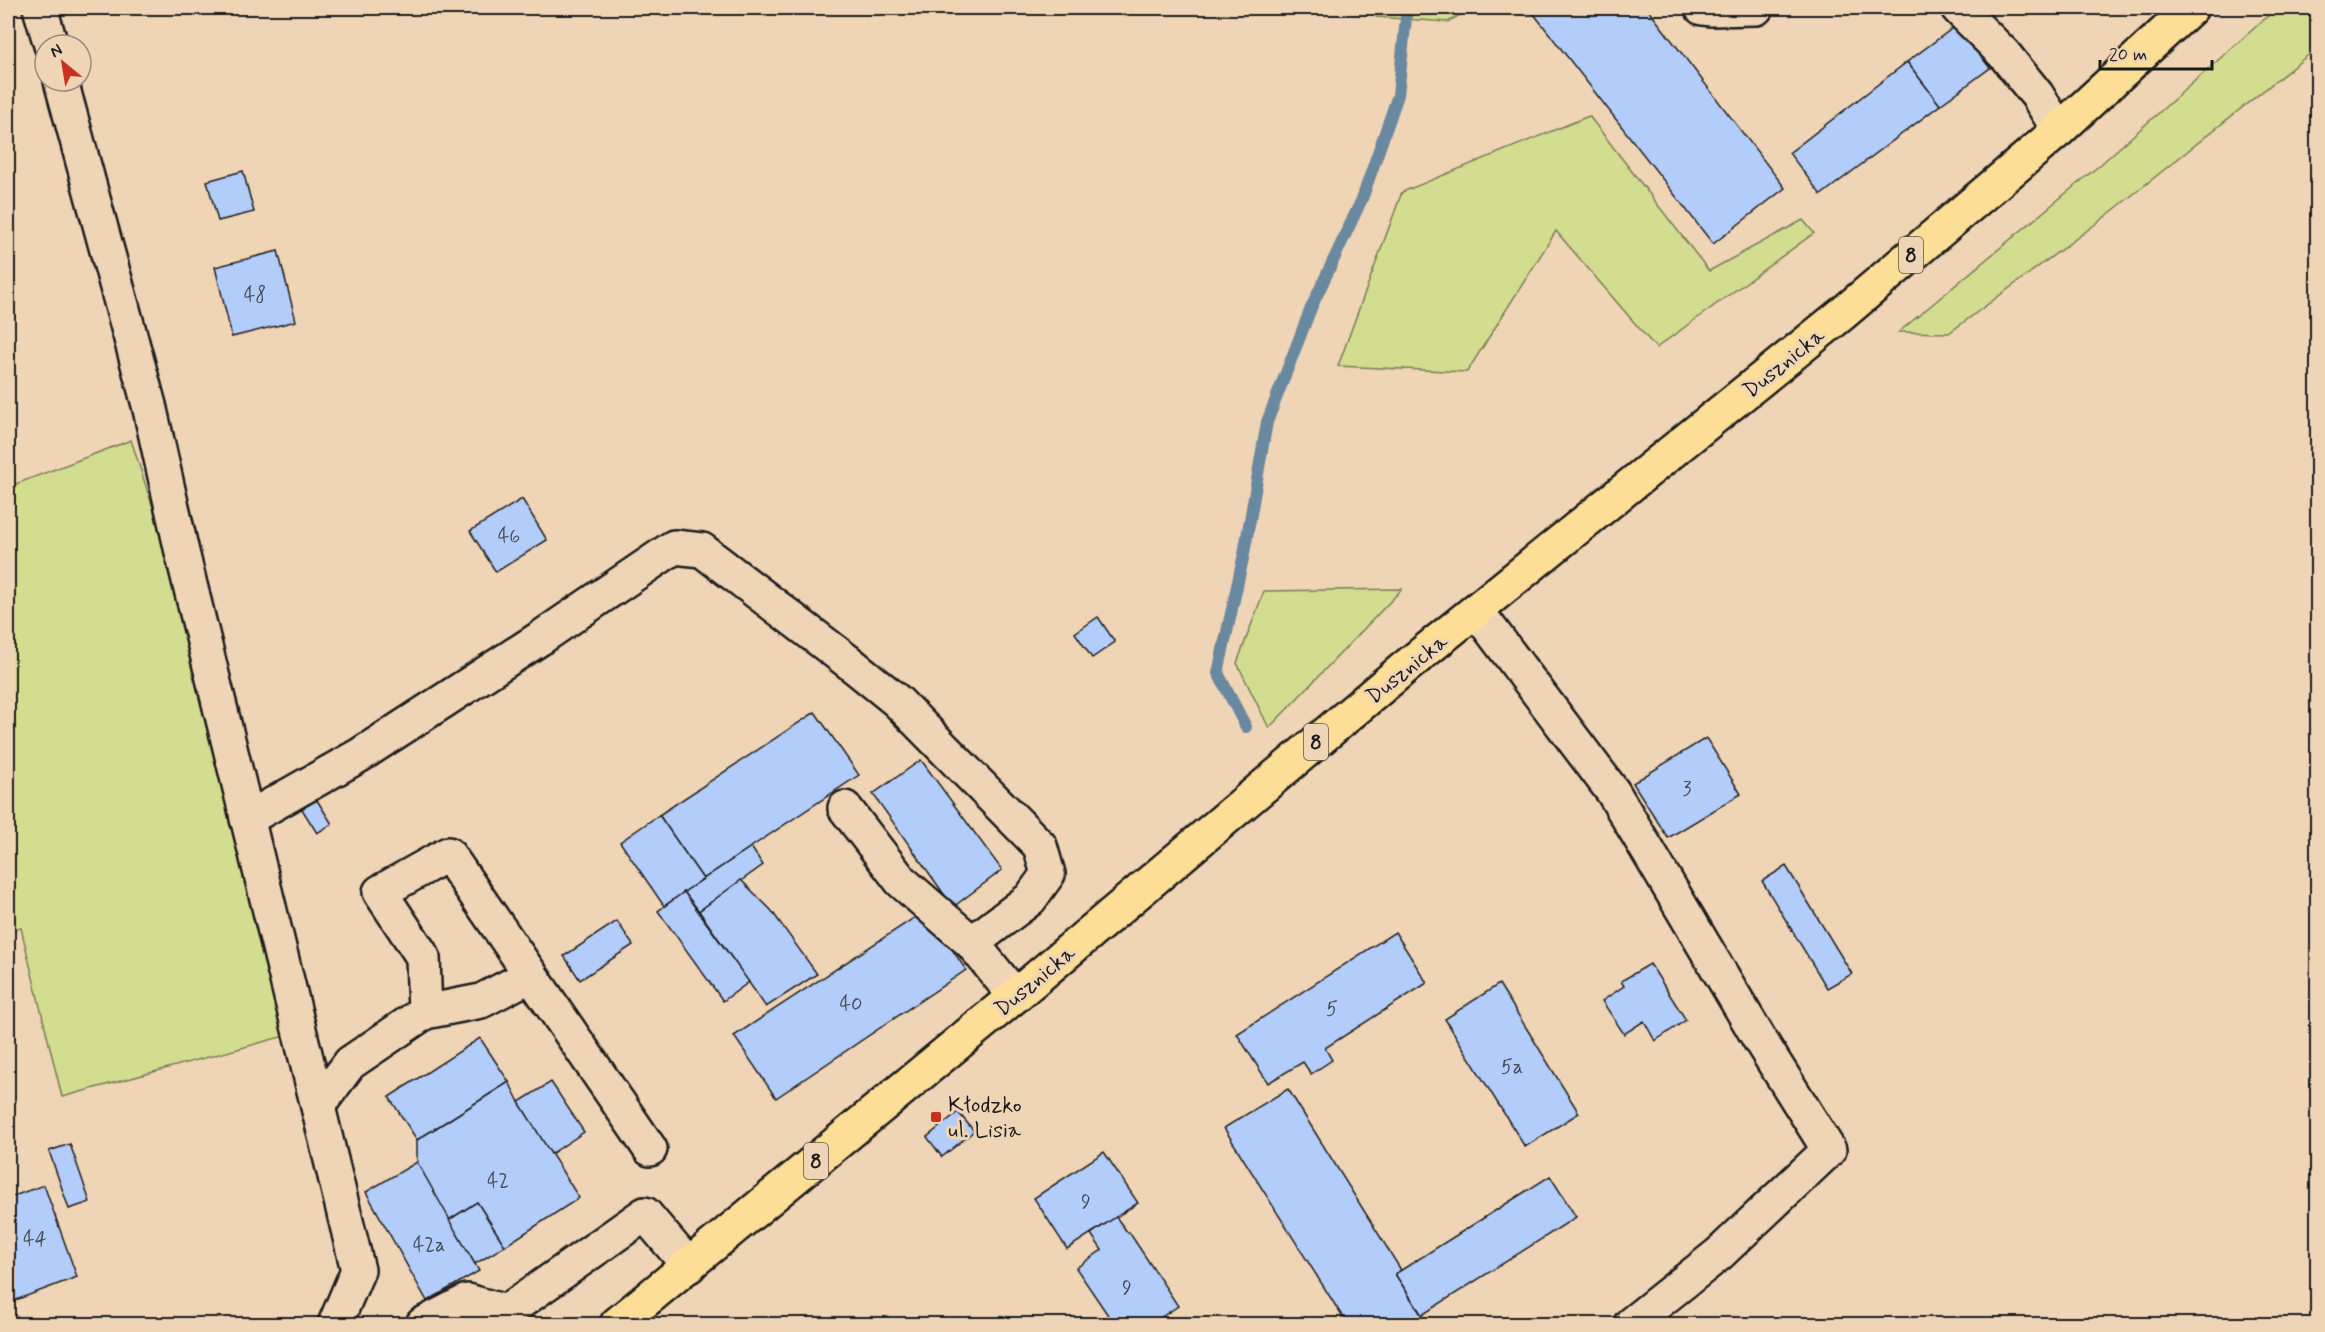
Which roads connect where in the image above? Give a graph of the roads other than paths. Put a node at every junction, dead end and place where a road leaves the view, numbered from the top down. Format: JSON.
{"nodes":[{"id":1,"x":40,"y":8,"type":"edge"},
{"id":2,"x":1702,"y":8,"type":"edge"},
{"id":3,"x":1756,"y":8,"type":"edge"},
{"id":4,"x":1958,"y":8,"type":"edge"},
{"id":5,"x":2191,"y":8,"type":"edge"},
{"id":6,"x":47,"y":33,"type":"edge"},
{"id":7,"x":64,"y":93,"type":"edge"},
{"id":8,"x":2059,"y":130,"type":"junction"},
{"id":9,"x":1476,"y":610,"type":"junction"},
{"id":10,"x":845,"y":808,"type":"dead end"},
{"id":11,"x":248,"y":819,"type":"junction"},
{"id":12,"x":972,"y":943,"type":"junction"},
{"id":13,"x":531,"y":975,"type":"junction"},
{"id":14,"x":1015,"y":996,"type":"junction"},
{"id":15,"x":425,"y":1012,"type":"junction"},
{"id":16,"x":318,"y":1106,"type":"junction"},
{"id":17,"x":650,"y":1149,"type":"dead end"},
{"id":18,"x":689,"y":1266,"type":"junction"},
{"id":19,"x":503,"y":1318,"type":"edge"},
{"id":20,"x":335,"y":1324,"type":"edge"},
{"id":21,"x":423,"y":1324,"type":"edge"},
{"id":22,"x":617,"y":1324,"type":"edge"},
{"id":23,"x":1631,"y":1324,"type":"edge"}],
"edges":[{"from":1,"to":6,"type":"street"},
{"from":2,"to":3,"type":"street"},
{"from":4,"to":8,"type":"street"},
{"from":5,"to":8,"type":"highway","name":"Dusznicka","number":"8"},
{"from":7,"to":11,"type":"street"},
{"from":8,"to":9,"type":"highway","name":"Dusznicka","number":"8"},
{"from":9,"to":14,"type":"highway","name":"Dusznicka","number":"8"},
{"from":9,"to":23,"type":"street"},
{"from":10,"to":12,"type":"street"},
{"from":11,"to":12,"type":"street"},
{"from":11,"to":16,"type":"street"},
{"from":12,"to":14,"type":"street"},
{"from":13,"to":15,"type":"street"},
{"from":13,"to":15,"type":"street"},
{"from":13,"to":17,"type":"street"},
{"from":14,"to":18,"type":"highway","name":"Dusznicka","number":"8"},
{"from":15,"to":16,"type":"street"},
{"from":16,"to":20,"type":"street"},
{"from":18,"to":19,"type":"street"},
{"from":18,"to":22,"type":"highway","name":"Dusznicka","number":"8"},
{"from":19,"to":21,"type":"street"}]}
